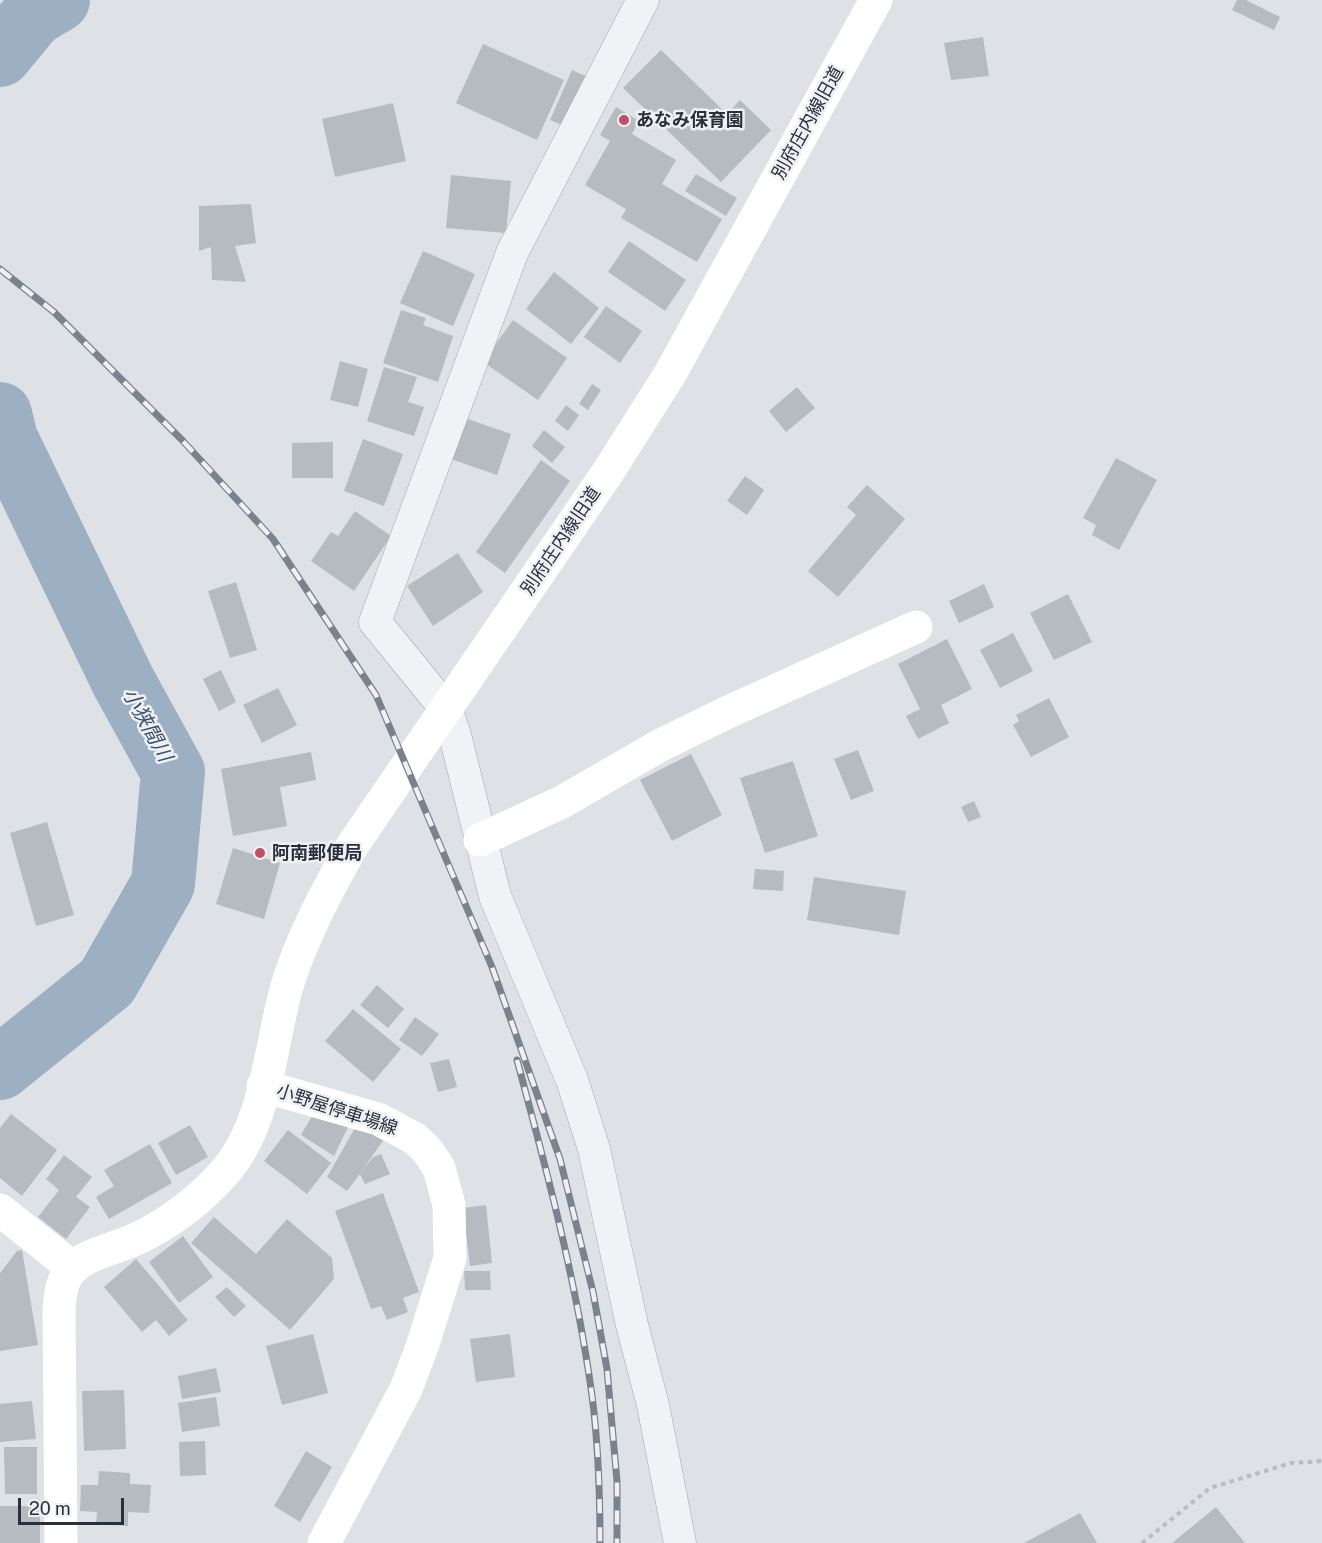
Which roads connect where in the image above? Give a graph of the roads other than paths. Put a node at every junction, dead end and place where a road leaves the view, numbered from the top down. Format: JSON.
{"nodes":[{"id":1,"x":643,"y":0,"type":"edge"},
{"id":2,"x":876,"y":0,"type":"edge"},
{"id":3,"x":916,"y":627,"type":"dead end"},
{"id":4,"x":446,"y":710,"type":"junction"},
{"id":5,"x":480,"y":840,"type":"junction"},
{"id":6,"x":263,"y":1086,"type":"junction"},
{"id":7,"x":0,"y":1210,"type":"edge"},
{"id":8,"x":73,"y":1268,"type":"junction"},
{"id":9,"x":61,"y":1543,"type":"edge"},
{"id":10,"x":324,"y":1543,"type":"edge"},
{"id":11,"x":680,"y":1543,"type":"edge"}],
"edges":[{"from":1,"to":4,"type":"street"},
{"from":2,"to":4,"type":"street","name":"別府庄内線旧道"},
{"from":3,"to":5,"type":"street"},
{"from":4,"to":5,"type":"street"},
{"from":4,"to":6,"type":"street","name":"別府庄内線旧道"},
{"from":5,"to":11,"type":"street"},
{"from":6,"to":8,"type":"street","name":"小野屋停車場線"},
{"from":6,"to":10,"type":"street","name":"小野屋停車場線"},
{"from":7,"to":8,"type":"street"},
{"from":8,"to":9,"type":"street"}]}
